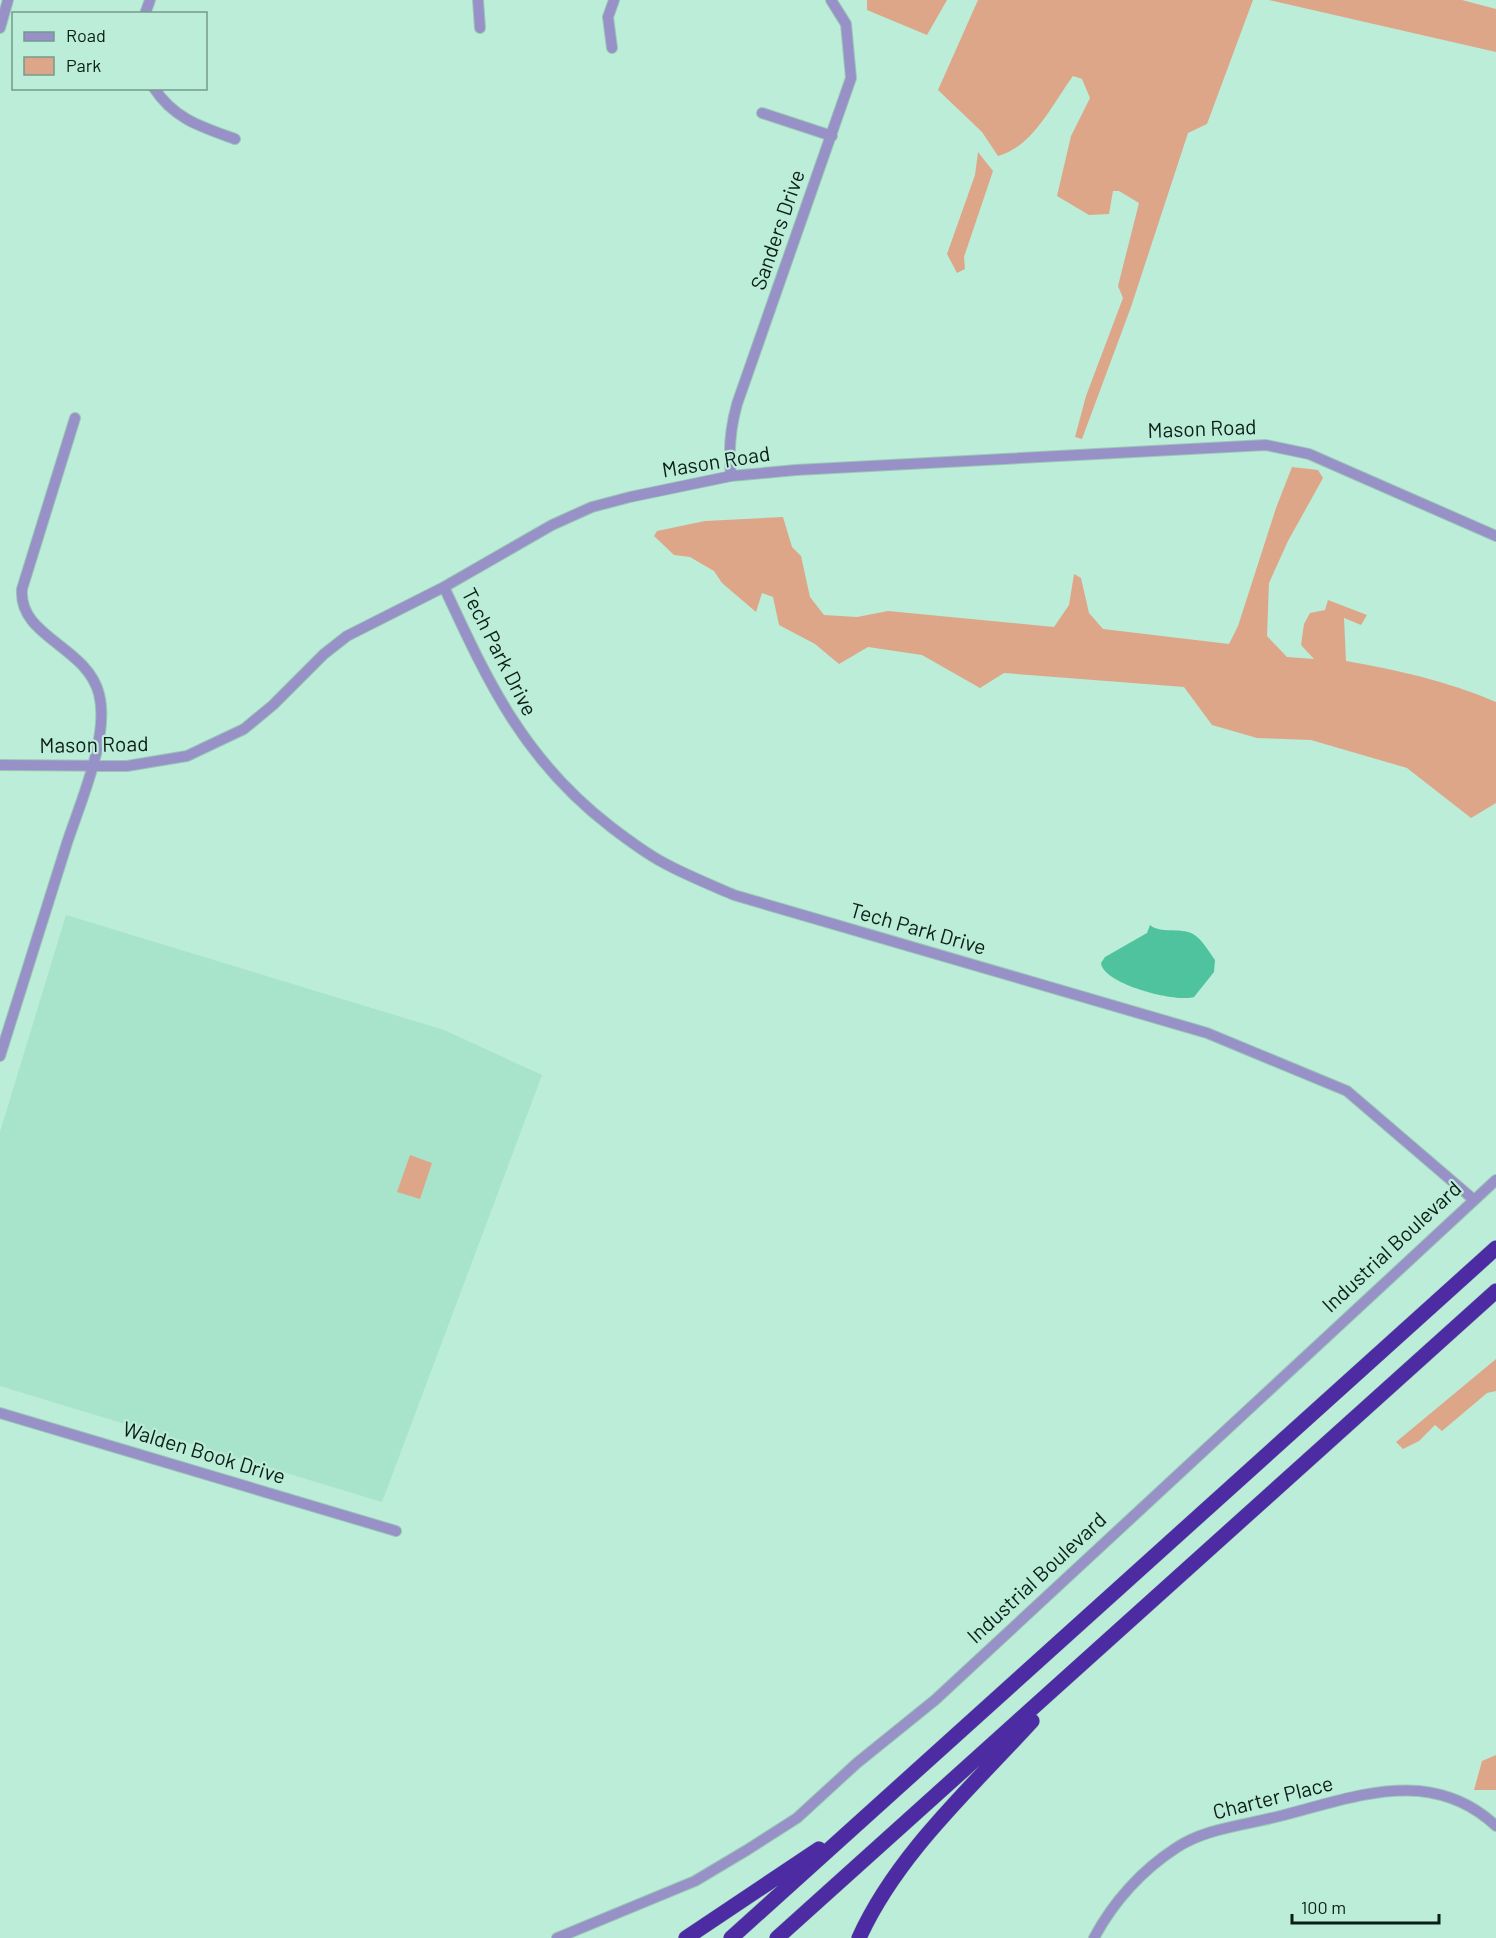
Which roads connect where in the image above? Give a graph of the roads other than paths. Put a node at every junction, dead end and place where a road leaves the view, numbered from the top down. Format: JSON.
{"nodes":[{"id":1,"x":8,"y":0,"type":"edge"},
{"id":2,"x":478,"y":0,"type":"edge"},
{"id":3,"x":614,"y":0,"type":"edge"},
{"id":4,"x":831,"y":0,"type":"edge"},
{"id":5,"x":0,"y":28,"type":"edge"},
{"id":6,"x":480,"y":28,"type":"dead end"},
{"id":7,"x":612,"y":48,"type":"dead end"},
{"id":8,"x":156,"y":90,"type":"edge"},
{"id":9,"x":762,"y":113,"type":"dead end"},
{"id":10,"x":832,"y":136,"type":"junction"},
{"id":11,"x":235,"y":139,"type":"dead end"},
{"id":12,"x":75,"y":418,"type":"dead end"},
{"id":13,"x":731,"y":476,"type":"junction"},
{"id":14,"x":1496,"y":536,"type":"edge"},
{"id":15,"x":444,"y":587,"type":"junction"},
{"id":16,"x":0,"y":765,"type":"edge"},
{"id":17,"x":90,"y":768,"type":"junction"},
{"id":18,"x":0,"y":1056,"type":"edge"},
{"id":19,"x":1496,"y":1180,"type":"edge"},
{"id":20,"x":1473,"y":1199,"type":"junction"},
{"id":21,"x":1496,"y":1248,"type":"edge"},
{"id":22,"x":1496,"y":1291,"type":"edge"},
{"id":23,"x":0,"y":1413,"type":"edge"},
{"id":24,"x":396,"y":1531,"type":"dead end"},
{"id":25,"x":1093,"y":1655,"type":"junction"},
{"id":26,"x":864,"y":1819,"type":"junction"},
{"id":27,"x":1496,"y":1826,"type":"edge"},
{"id":28,"x":557,"y":1938,"type":"edge"},
{"id":29,"x":686,"y":1938,"type":"edge"},
{"id":30,"x":731,"y":1938,"type":"edge"},
{"id":31,"x":777,"y":1938,"type":"edge"},
{"id":32,"x":859,"y":1938,"type":"edge"},
{"id":33,"x":1094,"y":1938,"type":"edge"}],
"edges":[{"from":1,"to":5,"type":"street"},
{"from":2,"to":6,"type":"street"},
{"from":3,"to":7,"type":"street"},
{"from":4,"to":10,"type":"street","name":"Sanders Drive"},
{"from":8,"to":11,"type":"street"},
{"from":9,"to":10,"type":"street"},
{"from":10,"to":13,"type":"street","name":"Sanders Drive"},
{"from":12,"to":17,"type":"street"},
{"from":13,"to":14,"type":"street","name":"Mason Road"},
{"from":13,"to":15,"type":"street","name":"Mason Road"},
{"from":15,"to":17,"type":"street","name":"Mason Road"},
{"from":15,"to":20,"type":"street","name":"Tech Park Drive"},
{"from":16,"to":17,"type":"street","name":"Mason Road"},
{"from":17,"to":18,"type":"street"},
{"from":19,"to":20,"type":"street","name":"Industrial Boulevard"},
{"from":20,"to":28,"type":"street","name":"Industrial Boulevard"},
{"from":21,"to":26,"type":"highway"},
{"from":22,"to":25,"type":"highway"},
{"from":23,"to":24,"type":"street","name":"Walden Book Drive"},
{"from":25,"to":31,"type":"highway"},
{"from":25,"to":32,"type":"highway"},
{"from":26,"to":29,"type":"highway"},
{"from":26,"to":30,"type":"highway"},
{"from":27,"to":33,"type":"street","name":"Charter Place"}]}
